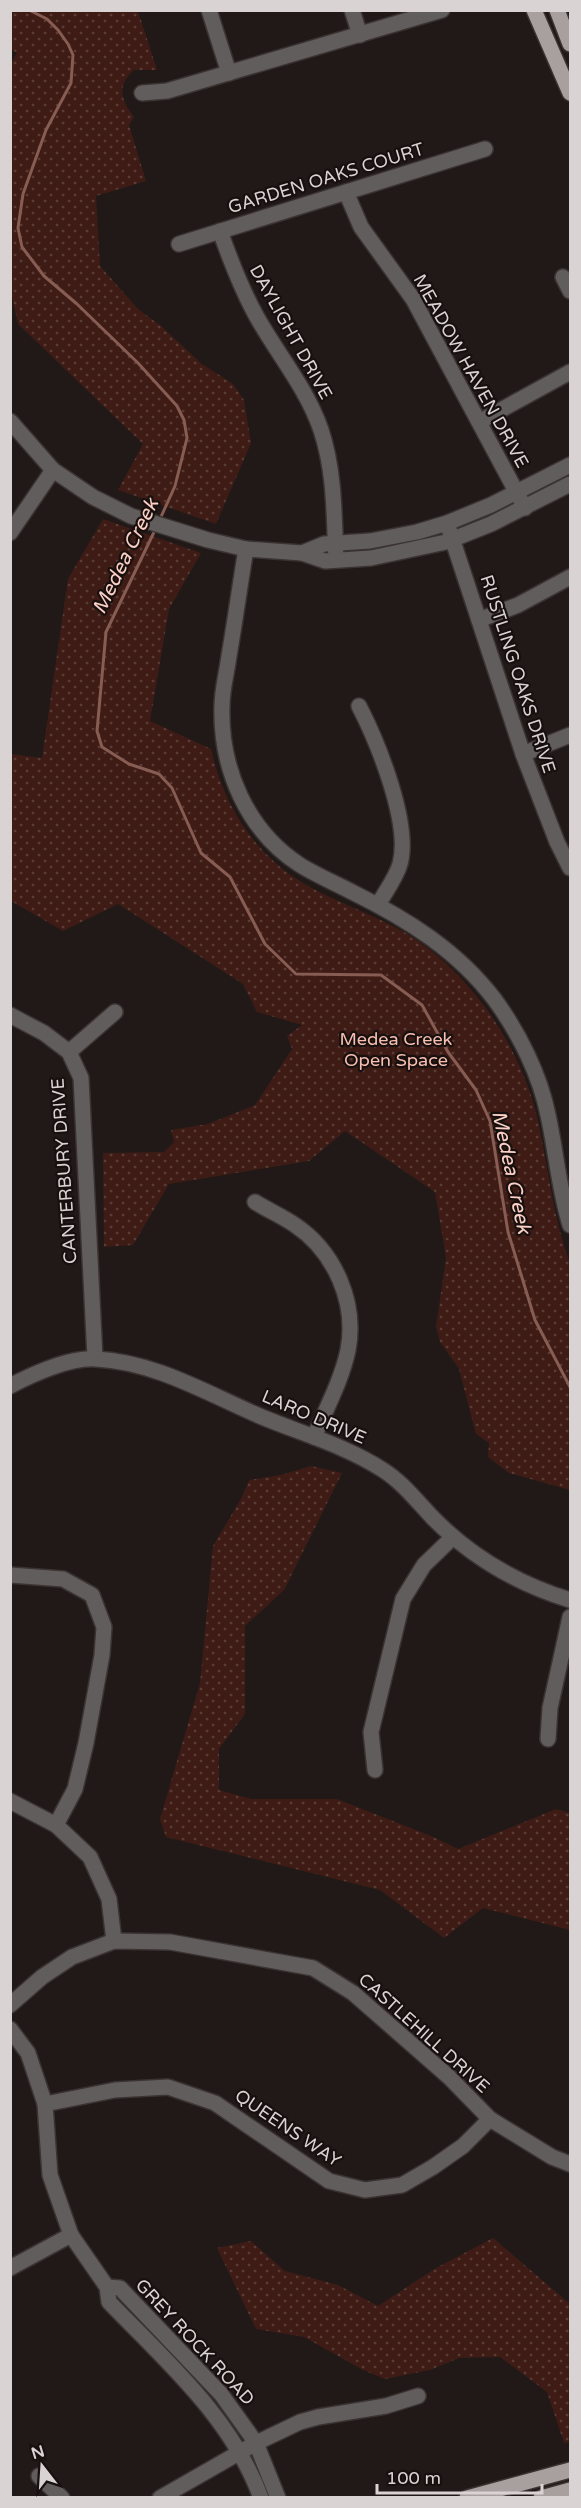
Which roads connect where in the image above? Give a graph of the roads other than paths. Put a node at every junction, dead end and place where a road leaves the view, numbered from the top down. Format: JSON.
{"nodes":[{"id":1,"x":209,"y":10,"type":"edge"},
{"id":2,"x":352,"y":10,"type":"edge"},
{"id":3,"x":442,"y":10,"type":"edge"},
{"id":4,"x":534,"y":10,"type":"edge"},
{"id":5,"x":557,"y":10,"type":"edge"},
{"id":6,"x":360,"y":35,"type":"junction"},
{"id":7,"x":570,"y":44,"type":"edge"},
{"id":8,"x":229,"y":74,"type":"junction"},
{"id":9,"x":142,"y":93,"type":"dead end"},
{"id":10,"x":570,"y":93,"type":"edge"},
{"id":11,"x":485,"y":149,"type":"dead end"},
{"id":12,"x":346,"y":192,"type":"junction"},
{"id":13,"x":220,"y":231,"type":"junction"},
{"id":14,"x":179,"y":244,"type":"dead end"},
{"id":15,"x":570,"y":372,"type":"edge"},
{"id":16,"x":10,"y":421,"type":"edge"},
{"id":17,"x":479,"y":422,"type":"junction"},
{"id":18,"x":570,"y":465,"type":"edge"},
{"id":19,"x":52,"y":470,"type":"junction"},
{"id":20,"x":570,"y":484,"type":"edge"},
{"id":21,"x":517,"y":493,"type":"junction"},
{"id":22,"x":525,"y":508,"type":"junction"},
{"id":23,"x":447,"y":523,"type":"junction"},
{"id":24,"x":10,"y":533,"type":"edge"},
{"id":25,"x":453,"y":540,"type":"junction"},
{"id":26,"x":336,"y":543,"type":"junction"},
{"id":27,"x":246,"y":549,"type":"junction"},
{"id":28,"x":302,"y":553,"type":"junction"},
{"id":29,"x":336,"y":560,"type":"junction"},
{"id":30,"x":570,"y":577,"type":"edge"},
{"id":31,"x":479,"y":620,"type":"junction"},
{"id":32,"x":359,"y":706,"type":"dead end"},
{"id":33,"x":570,"y":735,"type":"edge"},
{"id":34,"x":523,"y":754,"type":"junction"},
{"id":35,"x":570,"y":868,"type":"edge"},
{"id":36,"x":378,"y":905,"type":"junction"},
{"id":37,"x":115,"y":1012,"type":"dead end"},
{"id":38,"x":10,"y":1015,"type":"edge"},
{"id":39,"x":69,"y":1052,"type":"junction"},
{"id":40,"x":564,"y":1164,"type":"edge"},
{"id":41,"x":255,"y":1202,"type":"dead end"},
{"id":42,"x":570,"y":1226,"type":"edge"},
{"id":43,"x":94,"y":1358,"type":"junction"},
{"id":44,"x":10,"y":1386,"type":"edge"},
{"id":45,"x":314,"y":1437,"type":"junction"},
{"id":46,"x":453,"y":1537,"type":"junction"},
{"id":47,"x":10,"y":1575,"type":"edge"},
{"id":48,"x":570,"y":1600,"type":"edge"},
{"id":49,"x":570,"y":1617,"type":"edge"},
{"id":50,"x":548,"y":1739,"type":"dead end"},
{"id":51,"x":375,"y":1770,"type":"dead end"},
{"id":52,"x":10,"y":1801,"type":"edge"},
{"id":53,"x":56,"y":1826,"type":"junction"},
{"id":54,"x":114,"y":1941,"type":"junction"},
{"id":55,"x":10,"y":2005,"type":"edge"},
{"id":56,"x":10,"y":2029,"type":"edge"},
{"id":57,"x":45,"y":2104,"type":"junction"},
{"id":58,"x":490,"y":2119,"type":"junction"},
{"id":59,"x":570,"y":2164,"type":"edge"},
{"id":60,"x":71,"y":2235,"type":"junction"},
{"id":61,"x":10,"y":2268,"type":"edge"},
{"id":62,"x":107,"y":2287,"type":"junction"},
{"id":63,"x":418,"y":2396,"type":"dead end"},
{"id":64,"x":256,"y":2443,"type":"junction"},
{"id":65,"x":241,"y":2452,"type":"junction"},
{"id":66,"x":570,"y":2470,"type":"edge"},
{"id":67,"x":39,"y":2476,"type":"dead end"},
{"id":68,"x":570,"y":2490,"type":"edge"},
{"id":69,"x":63,"y":2498,"type":"edge"},
{"id":70,"x":160,"y":2498,"type":"edge"},
{"id":71,"x":261,"y":2498,"type":"edge"},
{"id":72,"x":278,"y":2498,"type":"edge"},
{"id":73,"x":467,"y":2498,"type":"edge"},
{"id":74,"x":541,"y":2498,"type":"edge"}],
"edges":[{"from":1,"to":8,"type":"street"},
{"from":2,"to":6,"type":"street"},
{"from":3,"to":6,"type":"street"},
{"from":4,"to":10,"type":"main road"},
{"from":5,"to":7,"type":"main road"},
{"from":6,"to":8,"type":"street"},
{"from":8,"to":9,"type":"street"},
{"from":11,"to":12,"type":"street","name":"GARDEN OAKS COURT"},
{"from":12,"to":13,"type":"street","name":"GARDEN OAKS COURT"},
{"from":12,"to":17,"type":"street","name":"MEADOW HAVEN DRIVE"},
{"from":13,"to":14,"type":"street","name":"GARDEN OAKS COURT"},
{"from":13,"to":26,"type":"street","name":"DAYLIGHT DRIVE"},
{"from":15,"to":17,"type":"street"},
{"from":16,"to":19,"type":"street"},
{"from":17,"to":21,"type":"street","name":"MEADOW HAVEN DRIVE"},
{"from":18,"to":21,"type":"street"},
{"from":19,"to":24,"type":"street"},
{"from":19,"to":27,"type":"street"},
{"from":20,"to":22,"type":"street"},
{"from":21,"to":22,"type":"street","name":"MEADOW HAVEN DRIVE"},
{"from":21,"to":23,"type":"street"},
{"from":22,"to":25,"type":"street"},
{"from":23,"to":25,"type":"street","name":"RUSTLING OAKS DRIVE"},
{"from":23,"to":26,"type":"street"},
{"from":25,"to":29,"type":"street"},
{"from":25,"to":31,"type":"street","name":"RUSTLING OAKS DRIVE"},
{"from":26,"to":28,"type":"street"},
{"from":26,"to":29,"type":"street","name":"DAYLIGHT DRIVE"},
{"from":27,"to":28,"type":"street"},
{"from":27,"to":36,"type":"street"},
{"from":28,"to":29,"type":"street"},
{"from":30,"to":31,"type":"street"},
{"from":31,"to":34,"type":"street","name":"RUSTLING OAKS DRIVE"},
{"from":32,"to":36,"type":"street"},
{"from":33,"to":34,"type":"street"},
{"from":34,"to":35,"type":"street","name":"RUSTLING OAKS DRIVE"},
{"from":36,"to":40,"type":"street"},
{"from":37,"to":39,"type":"street"},
{"from":38,"to":39,"type":"street","name":"CANTERBURY DRIVE"},
{"from":39,"to":43,"type":"street","name":"CANTERBURY DRIVE"},
{"from":40,"to":42,"type":"street"},
{"from":41,"to":45,"type":"street"},
{"from":43,"to":44,"type":"street","name":"LARO DRIVE"},
{"from":43,"to":45,"type":"street","name":"LARO DRIVE"},
{"from":45,"to":46,"type":"street","name":"LARO DRIVE"},
{"from":46,"to":48,"type":"street","name":"LARO DRIVE"},
{"from":46,"to":51,"type":"street"},
{"from":47,"to":53,"type":"street"},
{"from":49,"to":50,"type":"street"},
{"from":52,"to":53,"type":"street"},
{"from":53,"to":54,"type":"street"},
{"from":54,"to":55,"type":"street","name":"CASTLEHILL DRIVE"},
{"from":54,"to":58,"type":"street","name":"CASTLEHILL DRIVE"},
{"from":56,"to":57,"type":"street","name":"GREY ROCK ROAD"},
{"from":57,"to":58,"type":"street","name":"QUEENS WAY"},
{"from":57,"to":60,"type":"street","name":"GREY ROCK ROAD"},
{"from":58,"to":59,"type":"street","name":"CASTLEHILL DRIVE"},
{"from":60,"to":61,"type":"street"},
{"from":60,"to":62,"type":"street","name":"GREY ROCK ROAD"},
{"from":62,"to":64,"type":"street","name":"GREY ROCK ROAD"},
{"from":62,"to":65,"type":"street","name":"GREY ROCK ROAD"},
{"from":63,"to":64,"type":"street"},
{"from":64,"to":65,"type":"street"},
{"from":64,"to":72,"type":"street","name":"GREY ROCK ROAD"},
{"from":65,"to":70,"type":"street"},
{"from":65,"to":71,"type":"street","name":"GREY ROCK ROAD"},
{"from":66,"to":73,"type":"main road"},
{"from":67,"to":69,"type":"street"},
{"from":68,"to":74,"type":"main road"}]}
